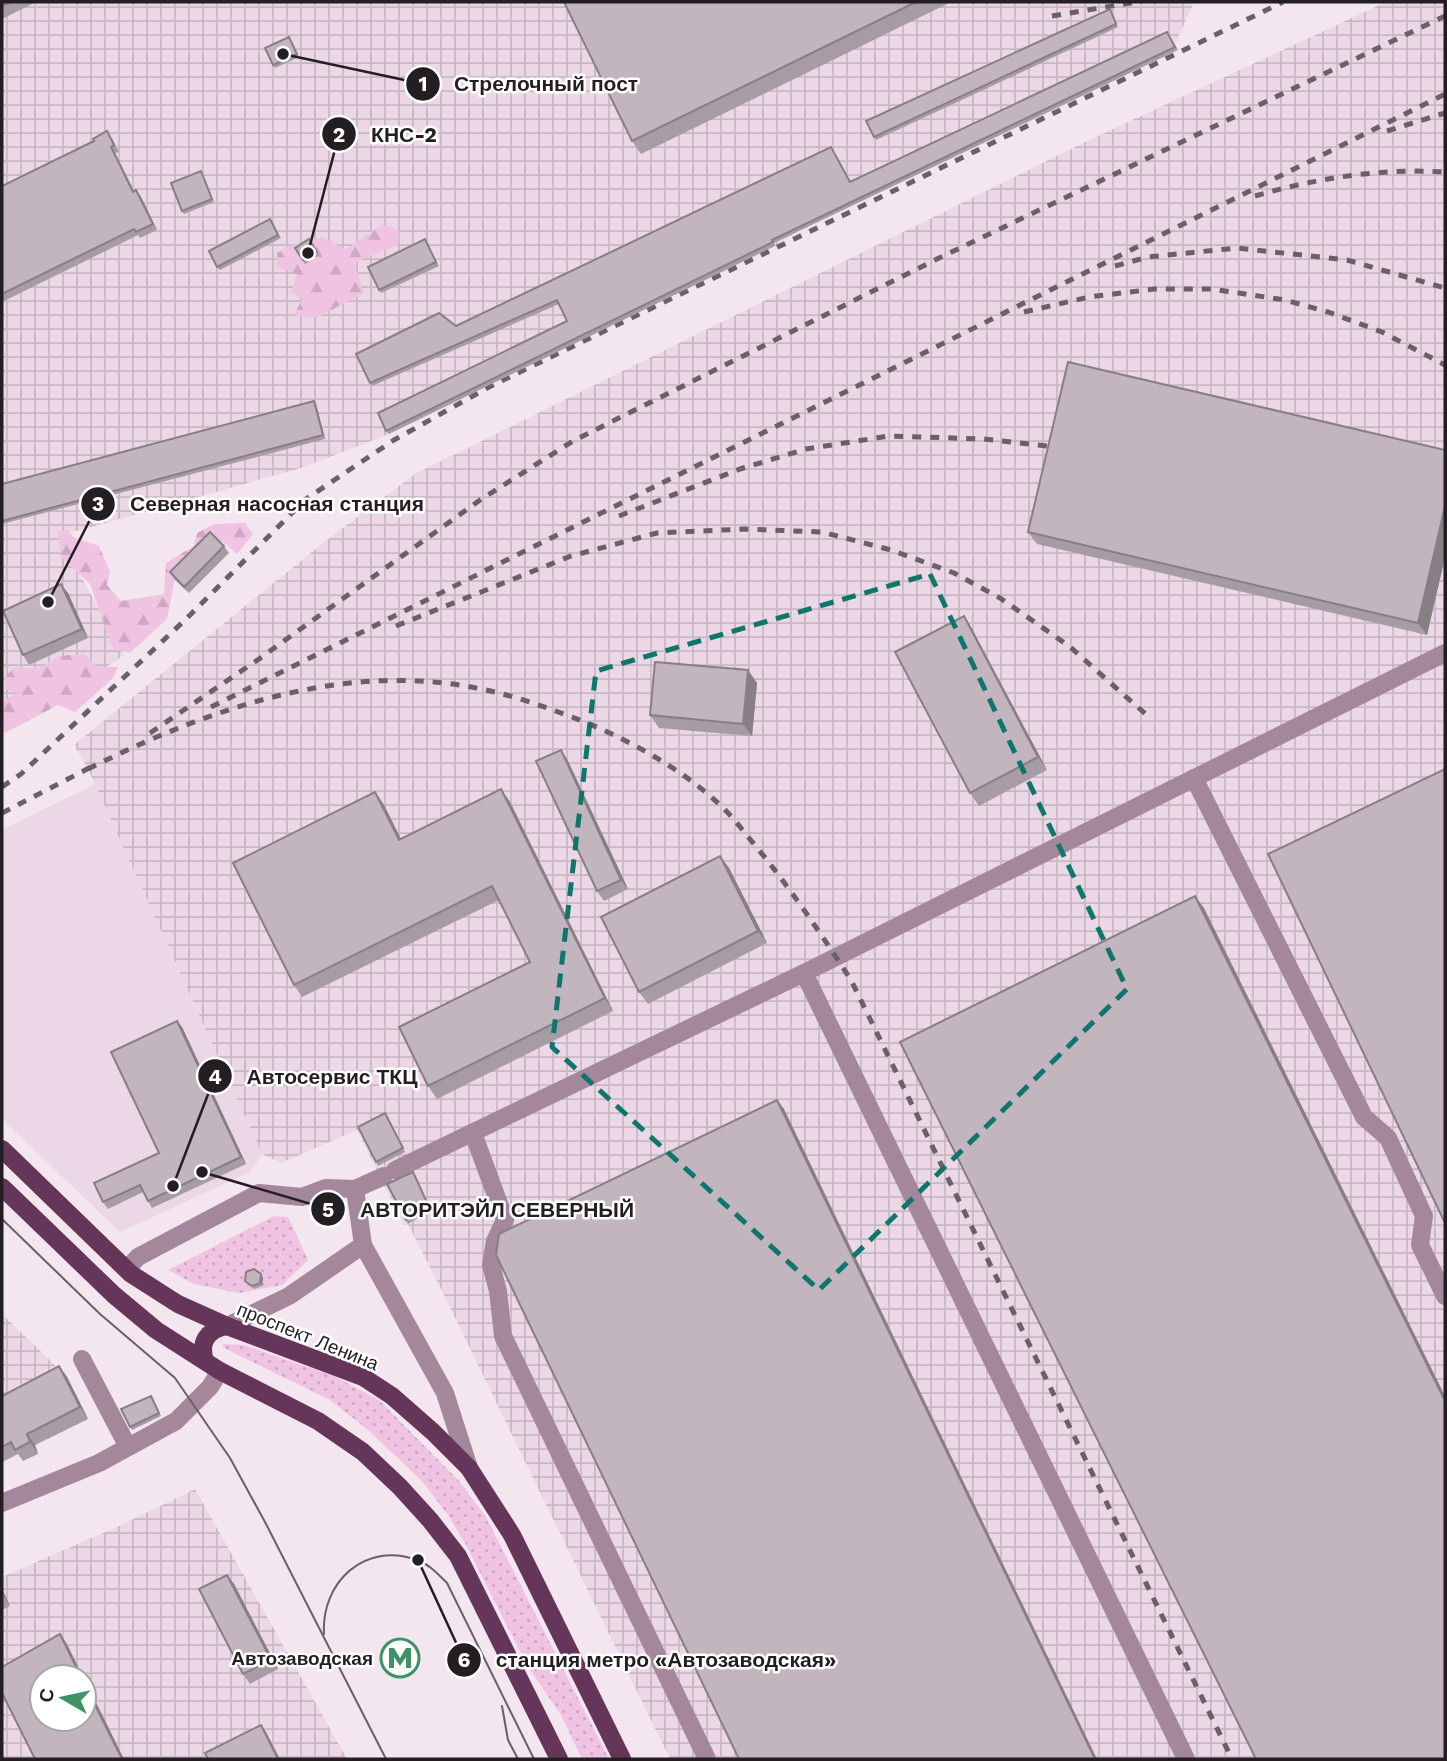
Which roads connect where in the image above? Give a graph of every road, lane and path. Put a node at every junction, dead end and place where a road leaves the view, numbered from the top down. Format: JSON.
{"nodes":[{"id":1,"x":1445,"y":653,"type":"edge"},
{"id":2,"x":1194,"y":778,"type":"junction"},
{"id":3,"x":804,"y":973,"type":"junction"},
{"id":4,"x":473,"y":1133,"type":"junction"},
{"id":5,"x":2,"y":1149,"type":"edge"},
{"id":6,"x":2,"y":1187,"type":"edge"},
{"id":7,"x":355,"y":1189,"type":"junction"},
{"id":8,"x":363,"y":1245,"type":"junction"},
{"id":9,"x":129,"y":1271,"type":"junction"},
{"id":10,"x":1445,"y":1296,"type":"edge"},
{"id":11,"x":226,"y":1326,"type":"junction"},
{"id":12,"x":82,"y":1359,"type":"dead end"},
{"id":13,"x":212,"y":1366,"type":"junction"},
{"id":14,"x":128,"y":1447,"type":"junction"},
{"id":15,"x":469,"y":1468,"type":"junction"},
{"id":16,"x":2,"y":1503,"type":"edge"},
{"id":17,"x":559,"y":1759,"type":"edge"},
{"id":18,"x":622,"y":1759,"type":"edge"},
{"id":19,"x":706,"y":1759,"type":"edge"},
{"id":20,"x":1186,"y":1759,"type":"edge"}],
"edges":[{"from":1,"to":2,"type":"street"},
{"from":2,"to":3,"type":"street"},
{"from":2,"to":10,"type":"street"},
{"from":3,"to":4,"type":"street"},
{"from":3,"to":20,"type":"street"},
{"from":4,"to":7,"type":"street"},
{"from":4,"to":19,"type":"street"},
{"from":5,"to":9,"type":"main road","name":"проспект Ленина"},
{"from":6,"to":13,"type":"main road"},
{"from":7,"to":8,"type":"street"},
{"from":7,"to":9,"type":"street"},
{"from":8,"to":11,"type":"street"},
{"from":8,"to":15,"type":"street"},
{"from":9,"to":11,"type":"main road","name":"проспект Ленина"},
{"from":11,"to":13,"type":"main road"},
{"from":11,"to":15,"type":"main road","name":"проспект Ленина"},
{"from":12,"to":14,"type":"street"},
{"from":13,"to":14,"type":"street"},
{"from":13,"to":17,"type":"main road"},
{"from":14,"to":16,"type":"street"},
{"from":15,"to":18,"type":"main road","name":"проспект Ленина"}]}
